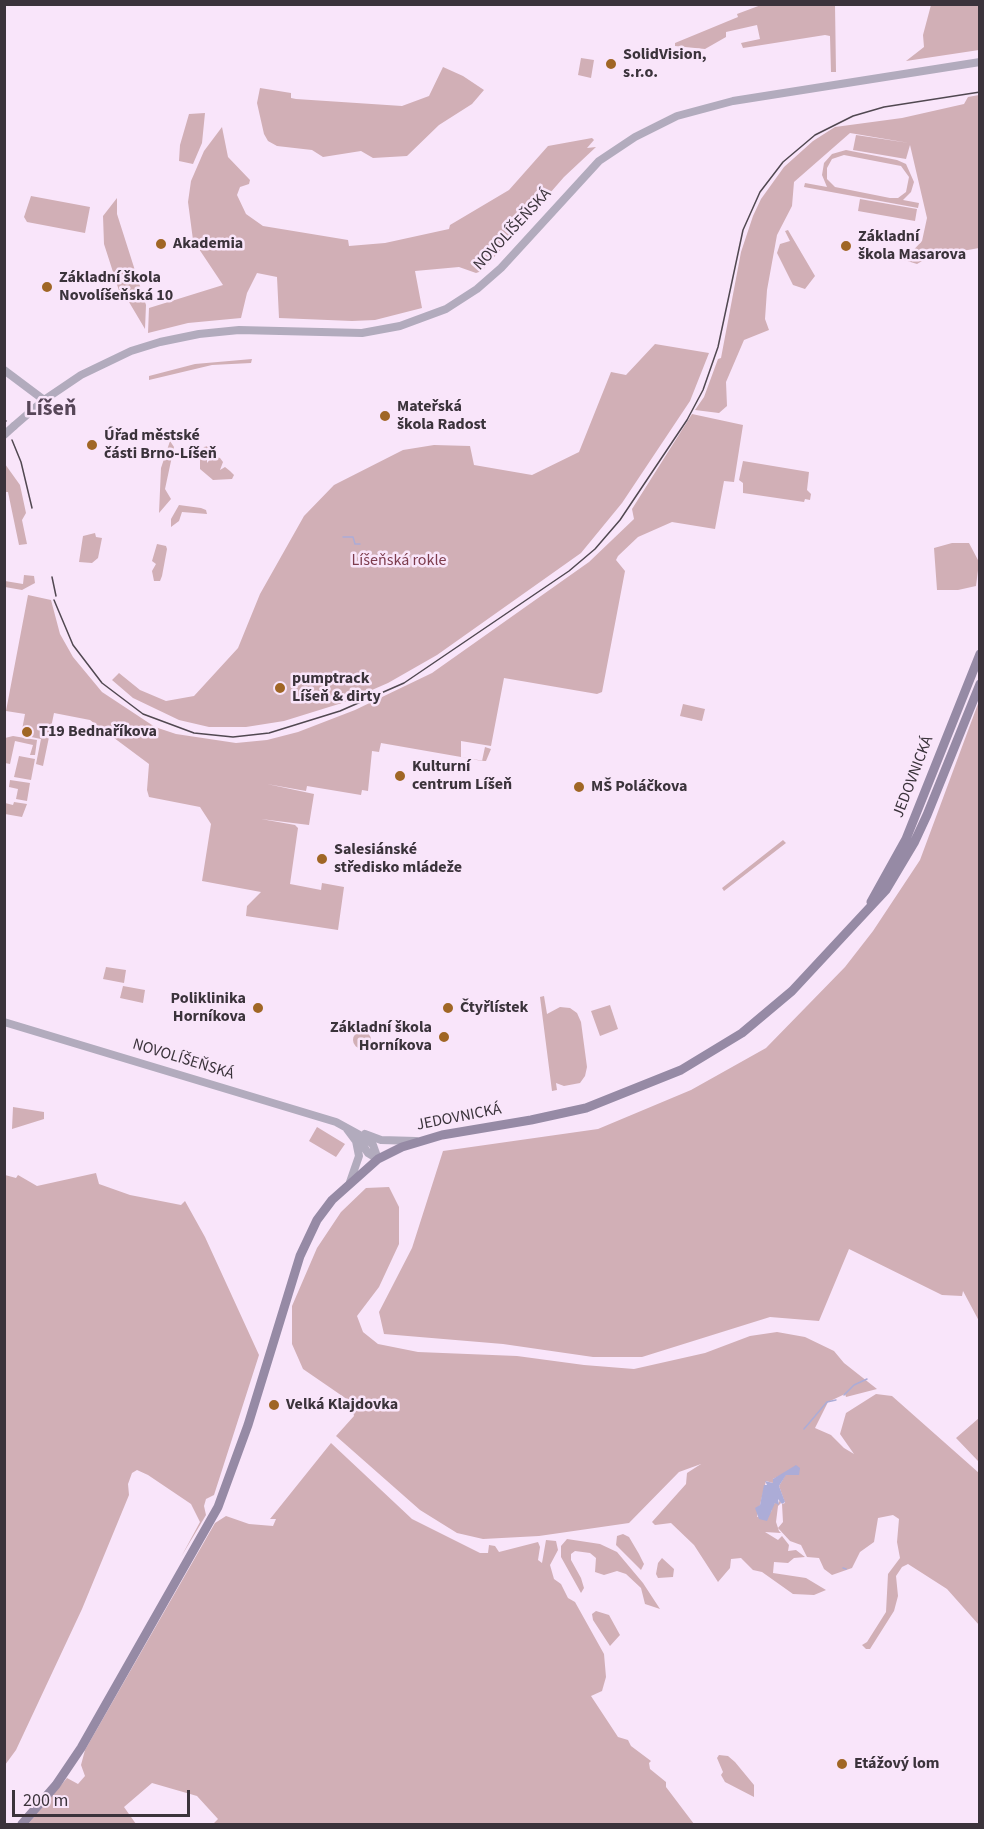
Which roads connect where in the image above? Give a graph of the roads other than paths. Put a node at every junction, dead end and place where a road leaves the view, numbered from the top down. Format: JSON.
{"nodes":[{"id":1,"x":980,"y":62,"type":"edge"},
{"id":2,"x":4,"y":370,"type":"edge"},
{"id":3,"x":44,"y":400,"type":"junction"},
{"id":4,"x":4,"y":435,"type":"edge"},
{"id":5,"x":980,"y":654,"type":"edge"},
{"id":6,"x":980,"y":684,"type":"edge"},
{"id":7,"x":869,"y":907,"type":"junction"},
{"id":8,"x":4,"y":1022,"type":"edge"},
{"id":9,"x":348,"y":1128,"type":"junction"},
{"id":10,"x":417,"y":1141,"type":"junction"},
{"id":11,"x":378,"y":1159,"type":"junction"},
{"id":12,"x":350,"y":1182,"type":"junction"},
{"id":13,"x":22,"y":1824,"type":"edge"}],
"edges":[{"from":1,"to":3,"type":"street","name":"NOVOLÍŠEŇSKÁ"},
{"from":2,"to":3,"type":"street"},
{"from":3,"to":4,"type":"street","name":"NOVOLÍŠEŇSKÁ","bridge":true},
{"from":5,"to":7,"type":"main road","name":"JEDOVNICKÁ"},
{"from":6,"to":7,"type":"main road","name":"JEDOVNICKÁ"},
{"from":7,"to":10,"type":"main road","name":"JEDOVNICKÁ"},
{"from":8,"to":9,"type":"street","name":"NOVOLÍŠEŇSKÁ"},
{"from":9,"to":10,"type":"street"},
{"from":9,"to":11,"type":"street","name":"NOVOLÍŠEŇSKÁ"},
{"from":9,"to":12,"type":"street"},
{"from":10,"to":11,"type":"main road","name":"JEDOVNICKÁ"},
{"from":11,"to":12,"type":"main road","name":"JEDOVNICKÁ"},
{"from":12,"to":13,"type":"main road","name":"JEDOVNICKÁ"}]}
